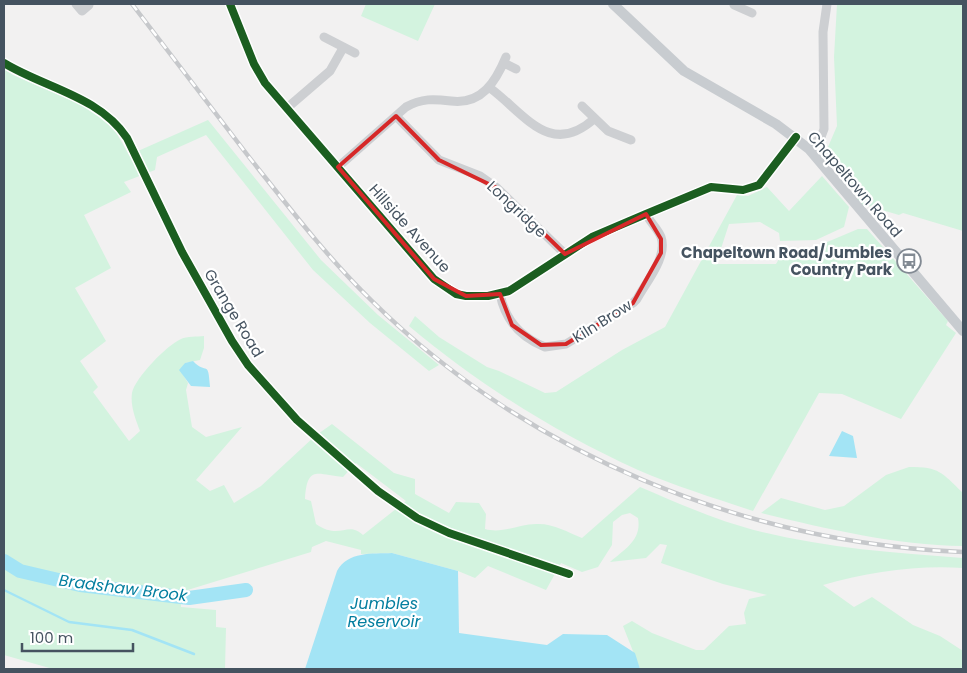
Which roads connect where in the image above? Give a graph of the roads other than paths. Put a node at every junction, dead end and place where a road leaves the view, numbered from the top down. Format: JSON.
{"nodes":[{"id":1,"x":76,"y":4,"type":"edge"},
{"id":2,"x":230,"y":4,"type":"edge"},
{"id":3,"x":827,"y":4,"type":"edge"},
{"id":4,"x":89,"y":5,"type":"dead end"},
{"id":5,"x":616,"y":5,"type":"edge"},
{"id":6,"x":734,"y":5,"type":"dead end"},
{"id":7,"x":748,"y":9,"type":"edge"},
{"id":8,"x":324,"y":37,"type":"dead end"},
{"id":9,"x":343,"y":48,"type":"junction"},
{"id":10,"x":355,"y":54,"type":"dead end"},
{"id":11,"x":4,"y":62,"type":"edge"},
{"id":12,"x":516,"y":69,"type":"dead end"},
{"id":13,"x":490,"y":88,"type":"junction"},
{"id":14,"x":582,"y":106,"type":"dead end"},
{"id":15,"x":287,"y":108,"type":"junction"},
{"id":16,"x":396,"y":116,"type":"junction"},
{"id":17,"x":594,"y":119,"type":"junction"},
{"id":18,"x":796,"y":137,"type":"junction"},
{"id":19,"x":631,"y":140,"type":"dead end"},
{"id":20,"x":809,"y":149,"type":"junction"},
{"id":21,"x":338,"y":167,"type":"junction"},
{"id":22,"x":646,"y":214,"type":"junction"},
{"id":23,"x":565,"y":254,"type":"junction"},
{"id":24,"x":500,"y":294,"type":"junction"},
{"id":25,"x":963,"y":331,"type":"edge"},
{"id":26,"x":569,"y":574,"type":"dead end"}],
"edges":[{"from":1,"to":4,"type":"street"},
{"from":2,"to":15,"type":"street","name":"Hillside Avenue"},
{"from":3,"to":20,"type":"street"},
{"from":5,"to":18,"type":"main road","name":"Chapeltown Road"},
{"from":6,"to":7,"type":"street"},
{"from":8,"to":9,"type":"street"},
{"from":9,"to":10,"type":"street"},
{"from":9,"to":15,"type":"street"},
{"from":11,"to":26,"type":"street","name":"Grange Road"},
{"from":12,"to":13,"type":"street"},
{"from":13,"to":16,"type":"street"},
{"from":13,"to":17,"type":"street"},
{"from":14,"to":17,"type":"street"},
{"from":15,"to":21,"type":"street","name":"Hillside Avenue"},
{"from":16,"to":21,"type":"street"},
{"from":16,"to":23,"type":"street","name":"Longridge"},
{"from":17,"to":19,"type":"street"},
{"from":18,"to":20,"type":"main road","name":"Chapeltown Road"},
{"from":18,"to":22,"type":"street","name":"Hillside Avenue"},
{"from":20,"to":25,"type":"main road","name":"Chapeltown Road"},
{"from":21,"to":24,"type":"street","name":"Hillside Avenue"},
{"from":22,"to":23,"type":"street","name":"Hillside Avenue"},
{"from":22,"to":24,"type":"street","name":"Kiln Brow"},
{"from":23,"to":24,"type":"street","name":"Hillside Avenue"}]}
